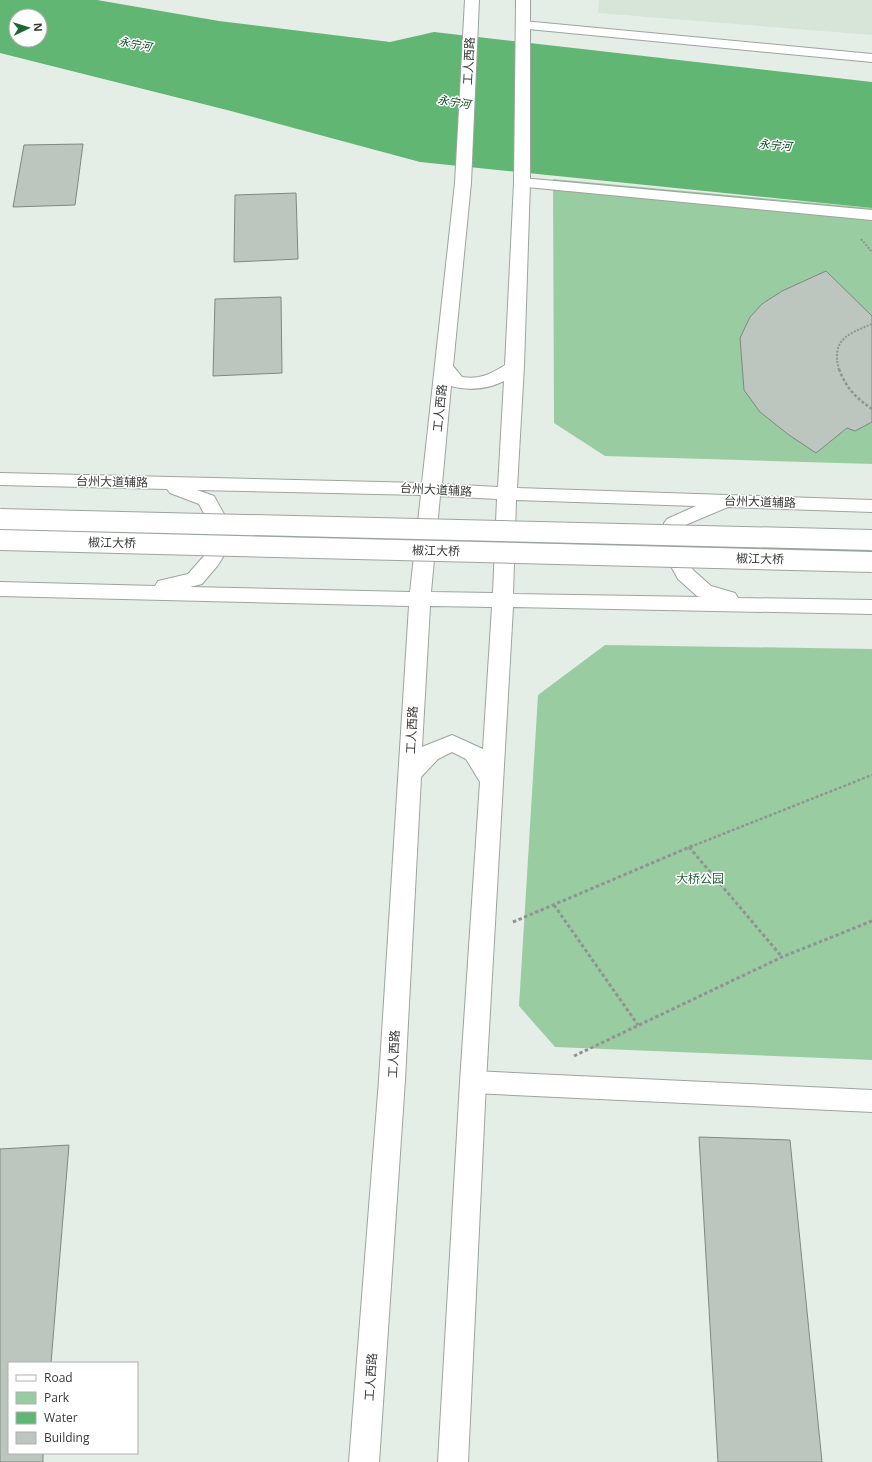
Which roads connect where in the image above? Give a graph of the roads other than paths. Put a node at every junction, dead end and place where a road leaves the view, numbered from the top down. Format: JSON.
{"nodes":[{"id":1,"x":472,"y":0,"type":"edge"},
{"id":2,"x":523,"y":0,"type":"edge"},
{"id":3,"x":523,"y":28,"type":"junction"},
{"id":4,"x":872,"y":58,"type":"edge"},
{"id":5,"x":522,"y":183,"type":"junction"},
{"id":6,"x":872,"y":215,"type":"edge"},
{"id":7,"x":444,"y":366,"type":"junction"},
{"id":8,"x":515,"y":366,"type":"junction"},
{"id":9,"x":0,"y":479,"type":"edge"},
{"id":10,"x":160,"y":483,"type":"junction"},
{"id":11,"x":432,"y":489,"type":"junction"},
{"id":12,"x":507,"y":494,"type":"junction"},
{"id":13,"x":735,"y":501,"type":"junction"},
{"id":14,"x":872,"y":506,"type":"edge"},
{"id":15,"x":0,"y":519,"type":"edge"},
{"id":16,"x":0,"y":540,"type":"edge"},
{"id":17,"x":872,"y":540,"type":"edge"},
{"id":18,"x":872,"y":562,"type":"edge"},
{"id":19,"x":0,"y":589,"type":"edge"},
{"id":20,"x":139,"y":592,"type":"junction"},
{"id":21,"x":420,"y":599,"type":"junction"},
{"id":22,"x":503,"y":600,"type":"junction"},
{"id":23,"x":746,"y":604,"type":"junction"},
{"id":24,"x":872,"y":607,"type":"edge"},
{"id":25,"x":410,"y":774,"type":"junction"},
{"id":26,"x":492,"y":782,"type":"junction"},
{"id":27,"x":473,"y":1082,"type":"junction"},
{"id":28,"x":872,"y":1101,"type":"edge"},
{"id":29,"x":364,"y":1462,"type":"edge"},
{"id":30,"x":453,"y":1462,"type":"edge"}],
"edges":[{"from":1,"to":7,"type":"main road","name":"工人西路"},
{"from":2,"to":3,"type":"main road"},
{"from":3,"to":4,"type":"main road"},
{"from":3,"to":5,"type":"main road"},
{"from":5,"to":6,"type":"main road"},
{"from":5,"to":8,"type":"main road"},
{"from":7,"to":8,"type":"main road"},
{"from":7,"to":11,"type":"main road","name":"工人西路"},
{"from":8,"to":12,"type":"main road"},
{"from":9,"to":10,"type":"main road","name":"台州大道辅路"},
{"from":10,"to":11,"type":"main road","name":"台州大道辅路"},
{"from":10,"to":20,"type":"main road"},
{"from":11,"to":12,"type":"main road","name":"台州大道辅路"},
{"from":11,"to":21,"type":"main road","name":"工人西路"},
{"from":12,"to":13,"type":"main road","name":"台州大道辅路"},
{"from":12,"to":22,"type":"main road"},
{"from":13,"to":14,"type":"main road","name":"台州大道辅路"},
{"from":13,"to":23,"type":"main road"},
{"from":15,"to":17,"type":"main road","name":"椒江大桥","bridge":true},
{"from":16,"to":18,"type":"main road","name":"椒江大桥","bridge":true},
{"from":19,"to":20,"type":"main road"},
{"from":20,"to":21,"type":"main road"},
{"from":21,"to":22,"type":"main road"},
{"from":21,"to":25,"type":"main road","name":"工人西路"},
{"from":22,"to":23,"type":"main road"},
{"from":22,"to":26,"type":"main road"},
{"from":23,"to":24,"type":"main road"},
{"from":25,"to":26,"type":"main road"},
{"from":25,"to":29,"type":"main road","name":"工人西路"},
{"from":26,"to":27,"type":"main road"},
{"from":27,"to":28,"type":"main road"},
{"from":27,"to":30,"type":"main road"}]}
